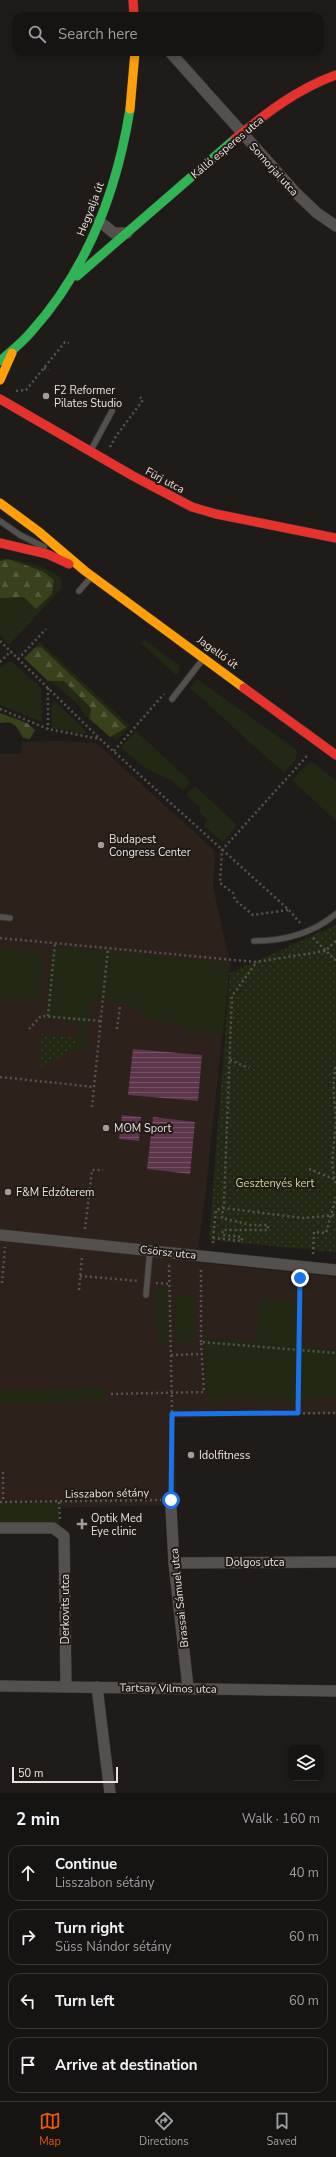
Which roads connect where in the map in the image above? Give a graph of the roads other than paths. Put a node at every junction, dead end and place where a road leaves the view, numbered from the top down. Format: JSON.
{"nodes":[{"id":1,"x":133,"y":0,"type":"edge"},
{"id":2,"x":134,"y":12,"type":"edge"},
{"id":3,"x":135,"y":56,"type":"edge"},
{"id":4,"x":174,"y":56,"type":"edge"},
{"id":5,"x":336,"y":75,"type":"edge"},
{"id":6,"x":242,"y":132,"type":"junction"},
{"id":7,"x":100,"y":222,"type":"junction"},
{"id":8,"x":336,"y":226,"type":"edge"},
{"id":9,"x":127,"y":233,"type":"junction"},
{"id":10,"x":70,"y":281,"type":"junction"},
{"id":11,"x":12,"y":352,"type":"junction"},
{"id":12,"x":0,"y":361,"type":"edge"},
{"id":13,"x":0,"y":368,"type":"edge"},
{"id":14,"x":0,"y":380,"type":"edge"},
{"id":15,"x":0,"y":399,"type":"edge"},
{"id":16,"x":112,"y":411,"type":"dead end"},
{"id":17,"x":91,"y":450,"type":"junction"},
{"id":18,"x":0,"y":503,"type":"edge"},
{"id":19,"x":0,"y":521,"type":"edge"},
{"id":20,"x":336,"y":538,"type":"edge"},
{"id":21,"x":0,"y":543,"type":"edge"},
{"id":22,"x":72,"y":560,"type":"junction"},
{"id":23,"x":89,"y":573,"type":"junction"},
{"id":24,"x":79,"y":591,"type":"dead end"},
{"id":25,"x":205,"y":657,"type":"junction"},
{"id":26,"x":172,"y":699,"type":"dead end"},
{"id":27,"x":336,"y":755,"type":"edge"},
{"id":28,"x":336,"y":914,"type":"edge"},
{"id":29,"x":0,"y":917,"type":"edge"},
{"id":30,"x":10,"y":918,"type":"dead end"},
{"id":31,"x":254,"y":941,"type":"dead end"},
{"id":32,"x":0,"y":1235,"type":"edge"},
{"id":33,"x":150,"y":1250,"type":"junction"},
{"id":34,"x":336,"y":1270,"type":"edge"},
{"id":35,"x":146,"y":1295,"type":"dead end"},
{"id":36,"x":169,"y":1503,"type":"road end"},
{"id":37,"x":0,"y":1528,"type":"edge"},
{"id":38,"x":336,"y":1562,"type":"edge"},
{"id":39,"x":174,"y":1563,"type":"junction"},
{"id":40,"x":0,"y":1686,"type":"edge"},
{"id":41,"x":66,"y":1687,"type":"junction"},
{"id":42,"x":97,"y":1687,"type":"junction"},
{"id":43,"x":188,"y":1687,"type":"junction"},
{"id":44,"x":336,"y":1691,"type":"edge"},
{"id":45,"x":110,"y":1793,"type":"edge"}],
"edges":[{"from":1,"to":2,"type":"street"},
{"from":3,"to":7,"type":"street","name":"Hegyalja út"},
{"from":4,"to":6,"type":"street","name":"Somorjai utca"},
{"from":5,"to":6,"type":"street","name":"Kálló esperes utca"},
{"from":6,"to":8,"type":"street","name":"Somorjai utca"},
{"from":6,"to":9,"type":"street","name":"Kálló esperes utca"},
{"from":7,"to":9,"type":"street"},
{"from":7,"to":10,"type":"street","name":"Hegyalja út"},
{"from":9,"to":10,"type":"street","name":"Kálló esperes utca"},
{"from":10,"to":11,"type":"street","name":"Hegyalja út"},
{"from":11,"to":12,"type":"street","name":"Hegyalja út"},
{"from":11,"to":13,"type":"lane","name":"Hegyalja út"},
{"from":11,"to":14,"type":"street","name":"Hegyalja út"},
{"from":15,"to":17,"type":"street","name":"Fürj utca"},
{"from":16,"to":17,"type":"lane"},
{"from":17,"to":20,"type":"street","name":"Fürj utca"},
{"from":18,"to":22,"type":"street","name":"Jagelló út"},
{"from":19,"to":22,"type":"lane","name":"Jagelló út"},
{"from":21,"to":23,"type":"street","name":"Jagelló út"},
{"from":22,"to":23,"type":"street","name":"Jagelló út"},
{"from":23,"to":24,"type":"lane"},
{"from":23,"to":25,"type":"street","name":"Jagelló út"},
{"from":25,"to":26,"type":"lane"},
{"from":25,"to":27,"type":"street","name":"Jagelló út"},
{"from":28,"to":31,"type":"lane"},
{"from":29,"to":30,"type":"lane"},
{"from":32,"to":33,"type":"street","name":"Csörsz utca"},
{"from":33,"to":34,"type":"street","name":"Csörsz utca"},
{"from":33,"to":35,"type":"lane"},
{"from":36,"to":39,"type":"street","name":"Brassai Sámuel utca"},
{"from":37,"to":41,"type":"street","name":"Derkovits utca"},
{"from":38,"to":39,"type":"street","name":"Dolgos utca"},
{"from":39,"to":43,"type":"street","name":"Brassai Sámuel utca"},
{"from":40,"to":41,"type":"street","name":"Tartsay Vilmos utca"},
{"from":41,"to":42,"type":"street","name":"Tartsay Vilmos utca"},
{"from":42,"to":43,"type":"street","name":"Tartsay Vilmos utca"},
{"from":42,"to":45,"type":"street"},
{"from":43,"to":44,"type":"street","name":"Tartsay Vilmos utca"}]}
